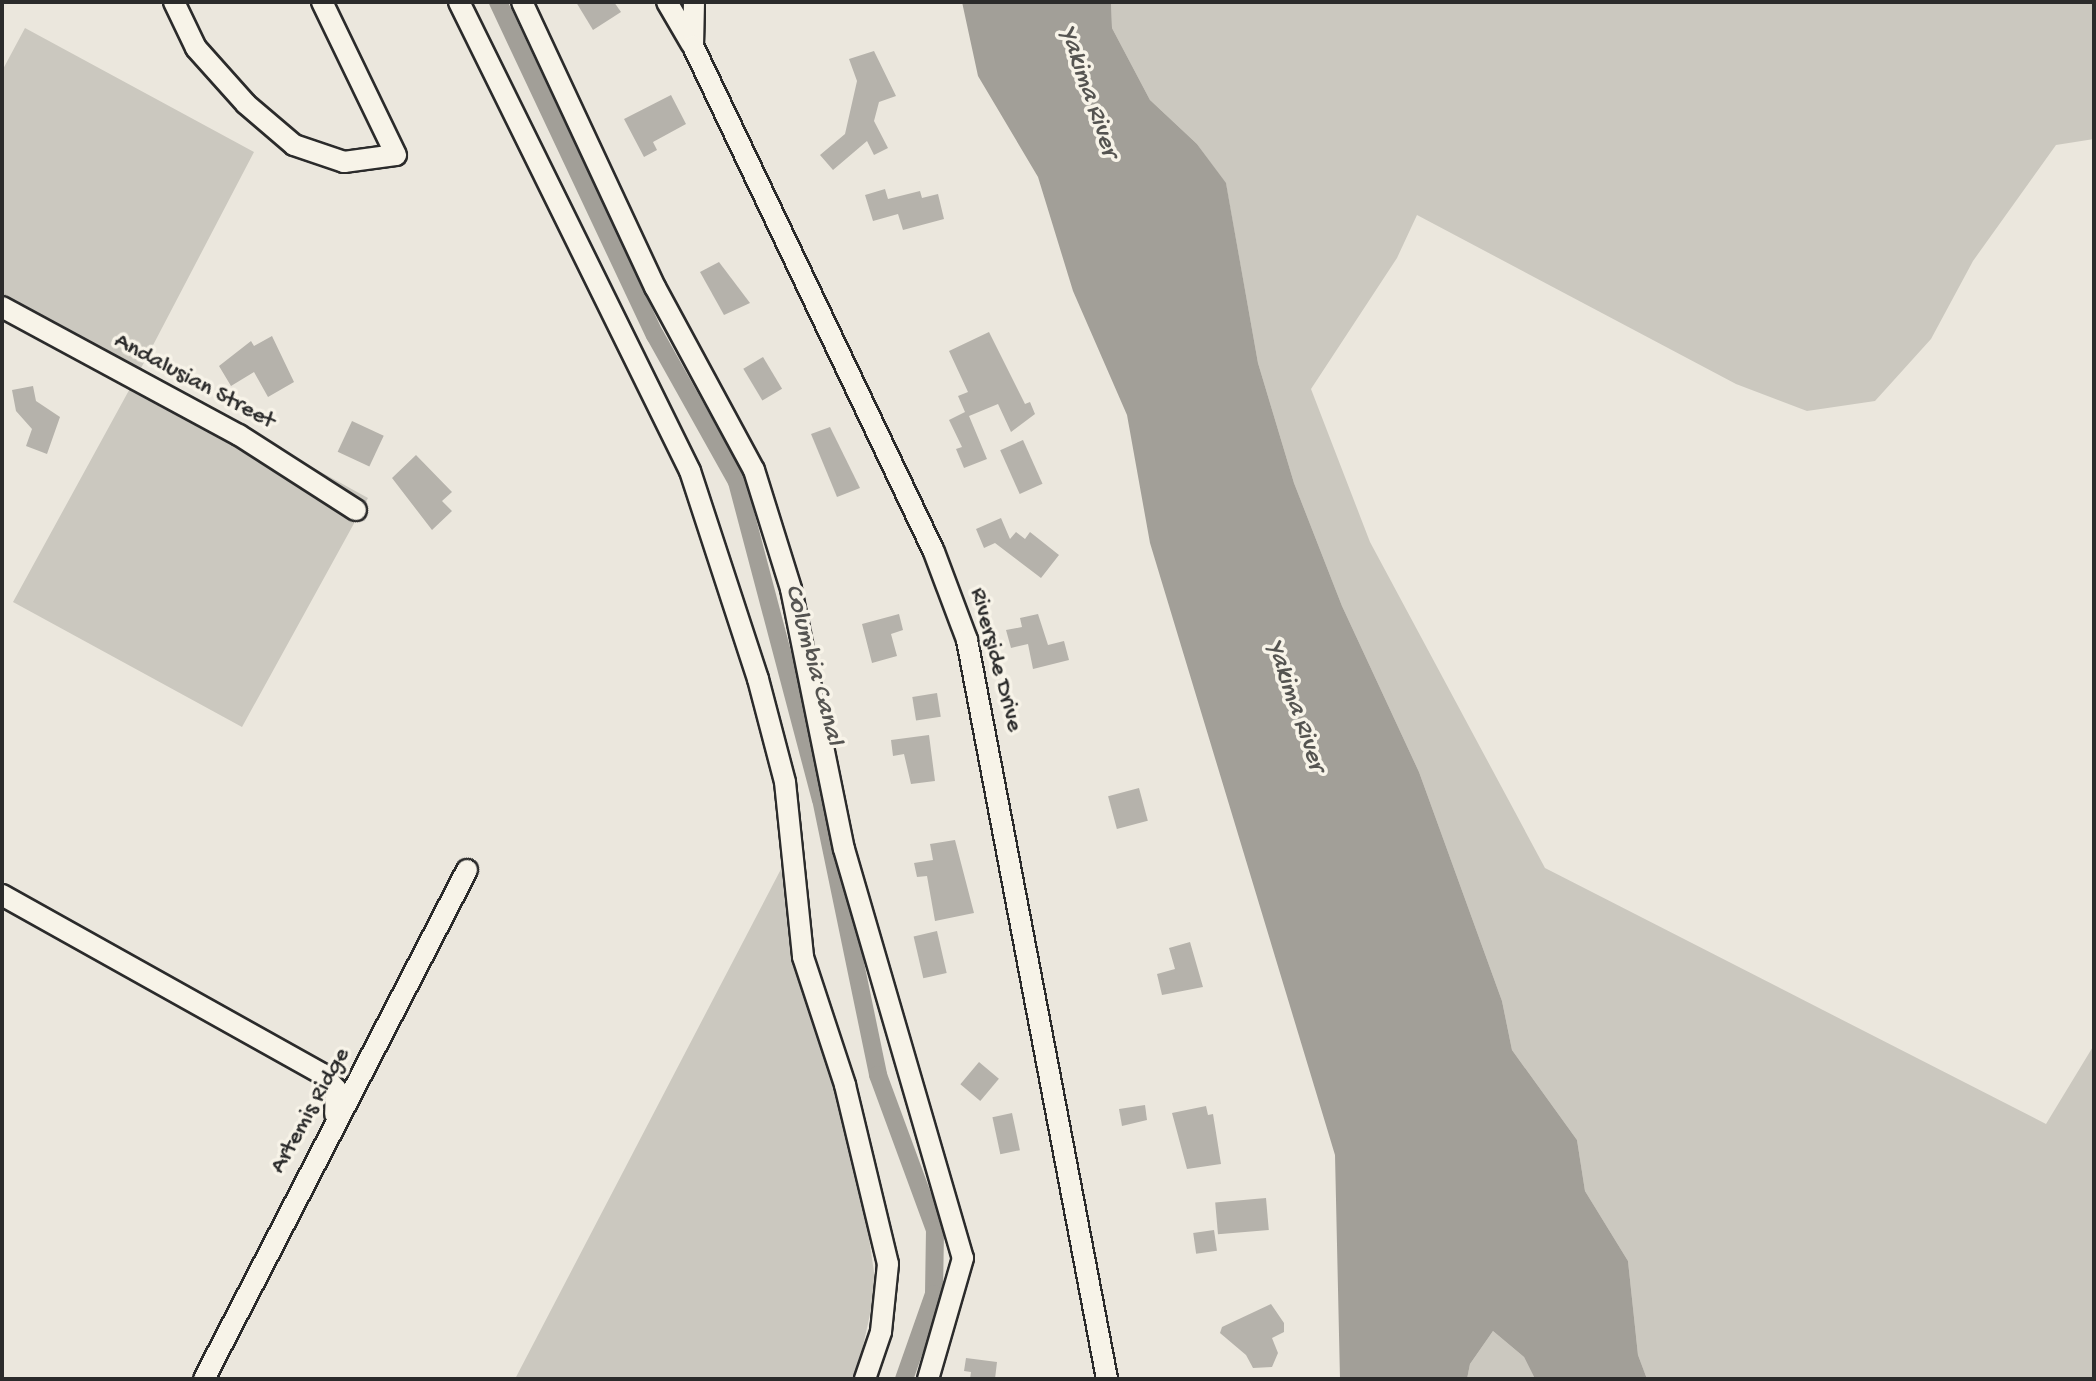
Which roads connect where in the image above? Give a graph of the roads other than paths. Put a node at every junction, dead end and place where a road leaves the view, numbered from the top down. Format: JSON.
{"nodes":[{"id":1,"x":174,"y":2,"type":"edge"},
{"id":2,"x":322,"y":2,"type":"edge"},
{"id":3,"x":459,"y":2,"type":"edge"},
{"id":4,"x":522,"y":2,"type":"edge"},
{"id":5,"x":667,"y":2,"type":"edge"},
{"id":6,"x":694,"y":2,"type":"edge"},
{"id":7,"x":693,"y":46,"type":"junction"},
{"id":8,"x":2,"y":307,"type":"edge"},
{"id":9,"x":356,"y":510,"type":"dead end"},
{"id":10,"x":467,"y":870,"type":"dead end"},
{"id":11,"x":2,"y":895,"type":"edge"},
{"id":12,"x":334,"y":1118,"type":"junction"},
{"id":13,"x":204,"y":1379,"type":"edge"},
{"id":14,"x":865,"y":1379,"type":"edge"},
{"id":15,"x":928,"y":1379,"type":"edge"},
{"id":16,"x":1107,"y":1379,"type":"edge"}],
"edges":[{"from":1,"to":2,"type":"street"},
{"from":3,"to":14,"type":"street"},
{"from":4,"to":15,"type":"street"},
{"from":5,"to":7,"type":"street"},
{"from":6,"to":7,"type":"street","name":"Riverside Drive"},
{"from":7,"to":16,"type":"street","name":"Riverside Drive"},
{"from":8,"to":9,"type":"street","name":"Andalusian Street"},
{"from":10,"to":12,"type":"street","name":"Artemis Ridge"},
{"from":11,"to":12,"type":"street"},
{"from":12,"to":13,"type":"street","name":"Artemis Ridge"}]}
